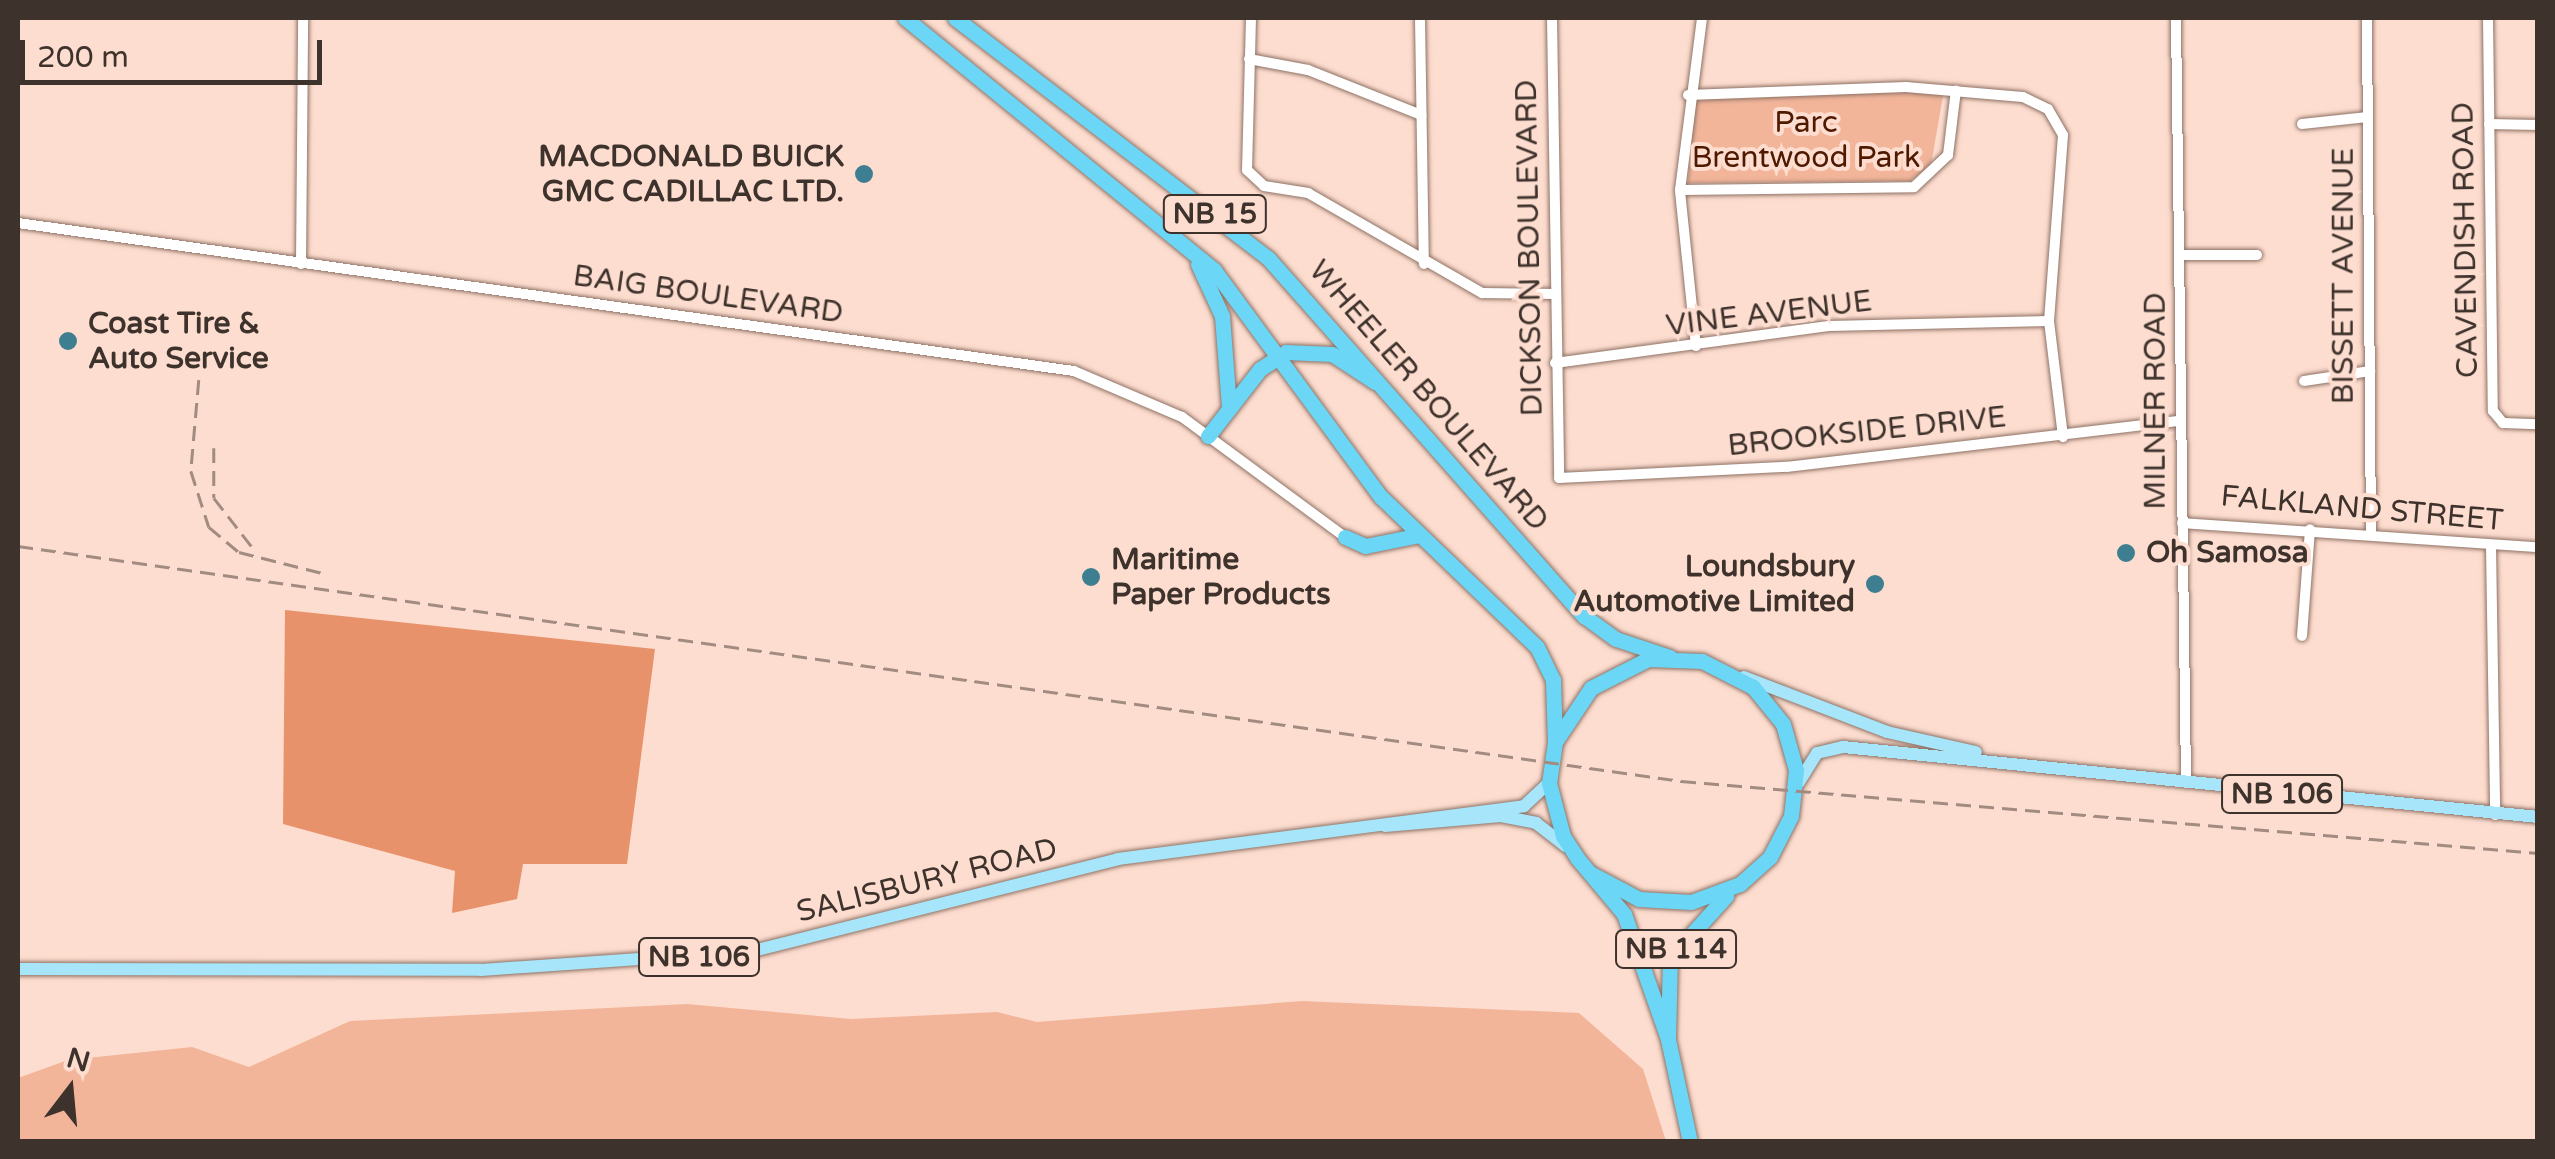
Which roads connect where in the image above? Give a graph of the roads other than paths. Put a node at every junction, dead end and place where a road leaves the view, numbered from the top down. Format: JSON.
{"nodes":[{"id":1,"x":303,"y":18,"type":"edge"},
{"id":2,"x":905,"y":18,"type":"edge"},
{"id":3,"x":956,"y":18,"type":"edge"},
{"id":4,"x":1251,"y":18,"type":"edge"},
{"id":5,"x":1420,"y":18,"type":"edge"},
{"id":6,"x":1552,"y":18,"type":"edge"},
{"id":7,"x":1702,"y":18,"type":"edge"},
{"id":8,"x":2176,"y":18,"type":"edge"},
{"id":9,"x":2367,"y":18,"type":"edge"},
{"id":10,"x":2488,"y":18,"type":"edge"},
{"id":11,"x":1248,"y":58,"type":"junction"},
{"id":12,"x":1956,"y":90,"type":"junction"},
{"id":13,"x":1688,"y":96,"type":"junction"},
{"id":14,"x":1421,"y":115,"type":"junction"},
{"id":15,"x":2368,"y":117,"type":"junction"},
{"id":16,"x":2302,"y":124,"type":"dead end"},
{"id":17,"x":2490,"y":124,"type":"junction"},
{"id":18,"x":2538,"y":125,"type":"edge"},
{"id":19,"x":1680,"y":190,"type":"junction"},
{"id":20,"x":18,"y":223,"type":"edge"},
{"id":21,"x":1167,"y":226,"type":"junction"},
{"id":22,"x":2181,"y":255,"type":"junction"},
{"id":23,"x":2257,"y":255,"type":"dead end"},
{"id":24,"x":301,"y":264,"type":"junction"},
{"id":25,"x":1424,"y":264,"type":"junction"},
{"id":26,"x":1556,"y":294,"type":"junction"},
{"id":27,"x":2048,"y":321,"type":"junction"},
{"id":28,"x":1696,"y":346,"type":"junction"},
{"id":29,"x":1278,"y":355,"type":"junction"},
{"id":30,"x":1555,"y":364,"type":"junction"},
{"id":31,"x":2370,"y":371,"type":"junction"},
{"id":32,"x":2304,"y":381,"type":"dead end"},
{"id":33,"x":1228,"y":406,"type":"junction"},
{"id":34,"x":1416,"y":418,"type":"junction"},
{"id":35,"x":2179,"y":421,"type":"junction"},
{"id":36,"x":2538,"y":424,"type":"edge"},
{"id":37,"x":1208,"y":436,"type":"junction"},
{"id":38,"x":2063,"y":437,"type":"junction"},
{"id":39,"x":1559,"y":478,"type":"joint"},
{"id":40,"x":2182,"y":523,"type":"junction"},
{"id":41,"x":2310,"y":529,"type":"junction"},
{"id":42,"x":2371,"y":534,"type":"junction"},
{"id":43,"x":1415,"y":536,"type":"junction"},
{"id":44,"x":1345,"y":537,"type":"joint"},
{"id":45,"x":2491,"y":546,"type":"junction"},
{"id":46,"x":2538,"y":546,"type":"edge"},
{"id":47,"x":2302,"y":636,"type":"dead end"},
{"id":48,"x":1670,"y":657,"type":"junction"},
{"id":49,"x":1733,"y":673,"type":"junction"},
{"id":50,"x":1555,"y":742,"type":"junction"},
{"id":51,"x":2028,"y":763,"type":"junction"},
{"id":52,"x":1549,"y":783,"type":"junction"},
{"id":53,"x":2186,"y":784,"type":"junction"},
{"id":54,"x":1796,"y":794,"type":"junction"},
{"id":55,"x":2495,"y":817,"type":"junction"},
{"id":56,"x":2538,"y":817,"type":"edge"},
{"id":57,"x":1368,"y":824,"type":"junction"},
{"id":58,"x":1578,"y":859,"type":"junction"},
{"id":59,"x":1592,"y":874,"type":"junction"},
{"id":60,"x":1740,"y":884,"type":"junction"},
{"id":61,"x":18,"y":970,"type":"edge"},
{"id":62,"x":1668,"y":1039,"type":"junction"},
{"id":63,"x":1690,"y":1142,"type":"edge"}],
"edges":[{"from":1,"to":24,"type":"street"},
{"from":2,"to":21,"type":"highway","number":"NB 15"},
{"from":3,"to":34,"type":"highway","name":"WHEELER BOULEVARD","number":"NB 15"},
{"from":4,"to":11,"type":"street"},
{"from":5,"to":14,"type":"street"},
{"from":6,"to":26,"type":"street","name":"DICKSON BOULEVARD"},
{"from":7,"to":13,"type":"street"},
{"from":8,"to":22,"type":"street","name":"MILNER ROAD"},
{"from":9,"to":15,"type":"street","name":"BISSETT AVENUE"},
{"from":10,"to":17,"type":"street","name":"CAVENDISH ROAD"},
{"from":11,"to":14,"type":"street"},
{"from":11,"to":25,"type":"street"},
{"from":12,"to":13,"type":"street"},
{"from":12,"to":19,"type":"street"},
{"from":12,"to":27,"type":"street"},
{"from":13,"to":19,"type":"street"},
{"from":14,"to":25,"type":"street"},
{"from":15,"to":16,"type":"street"},
{"from":15,"to":31,"type":"street","name":"BISSETT AVENUE"},
{"from":17,"to":18,"type":"street"},
{"from":17,"to":36,"type":"street","name":"CAVENDISH ROAD"},
{"from":19,"to":28,"type":"street"},
{"from":20,"to":24,"type":"street","name":"BAIG BOULEVARD"},
{"from":21,"to":29,"type":"highway","number":"NB 15"},
{"from":21,"to":33,"type":"highway"},
{"from":22,"to":23,"type":"street"},
{"from":22,"to":35,"type":"street","name":"MILNER ROAD"},
{"from":24,"to":37,"type":"street","name":"BAIG BOULEVARD"},
{"from":25,"to":26,"type":"street"},
{"from":26,"to":30,"type":"street","name":"DICKSON BOULEVARD"},
{"from":27,"to":28,"type":"street","name":"VINE AVENUE"},
{"from":27,"to":38,"type":"street"},
{"from":28,"to":30,"type":"street","name":"VINE AVENUE"},
{"from":29,"to":33,"type":"highway"},
{"from":29,"to":34,"type":"highway"},
{"from":29,"to":43,"type":"highway","number":"NB 15"},
{"from":30,"to":39,"type":"street","name":"DICKSON BOULEVARD"},
{"from":31,"to":32,"type":"street"},
{"from":31,"to":42,"type":"street","name":"BISSETT AVENUE"},
{"from":33,"to":37,"type":"highway"},
{"from":34,"to":48,"type":"highway","name":"WHEELER BOULEVARD","number":"NB 15"},
{"from":35,"to":38,"type":"street","name":"BROOKSIDE DRIVE"},
{"from":35,"to":40,"type":"street","name":"MILNER ROAD"},
{"from":37,"to":44,"type":"street","name":"BAIG BOULEVARD"},
{"from":38,"to":39,"type":"street","name":"BROOKSIDE DRIVE"},
{"from":40,"to":41,"type":"street","name":"FALKLAND STREET"},
{"from":40,"to":53,"type":"street","name":"MILNER ROAD"},
{"from":41,"to":42,"type":"street","name":"FALKLAND STREET"},
{"from":41,"to":47,"type":"street"},
{"from":42,"to":45,"type":"street","name":"FALKLAND STREET"},
{"from":43,"to":44,"type":"highway"},
{"from":43,"to":50,"type":"highway","number":"NB 15"},
{"from":45,"to":46,"type":"street","name":"FALKLAND STREET"},
{"from":45,"to":55,"type":"street"},
{"from":48,"to":49,"type":"highway"},
{"from":48,"to":50,"type":"highway"},
{"from":49,"to":51,"type":"main road","number":"NB 106"},
{"from":49,"to":54,"type":"highway"},
{"from":50,"to":52,"type":"highway"},
{"from":51,"to":53,"type":"main road","number":"NB 106"},
{"from":51,"to":54,"type":"main road","number":"NB 106"},
{"from":52,"to":57,"type":"main road","name":"SALISBURY ROAD","number":"NB 106"},
{"from":52,"to":58,"type":"highway"},
{"from":53,"to":55,"type":"main road","number":"NB 106"},
{"from":54,"to":60,"type":"highway"},
{"from":55,"to":56,"type":"main road","number":"NB 106"},
{"from":57,"to":58,"type":"main road","name":"SALISBURY ROAD","number":"NB 106"},
{"from":57,"to":61,"type":"main road","name":"SALISBURY ROAD","number":"NB 106"},
{"from":58,"to":59,"type":"highway"},
{"from":59,"to":60,"type":"highway"},
{"from":59,"to":62,"type":"highway","number":"NB 114"},
{"from":60,"to":62,"type":"highway","number":"NB 114"},
{"from":62,"to":63,"type":"highway","number":"NB 114"}]}
